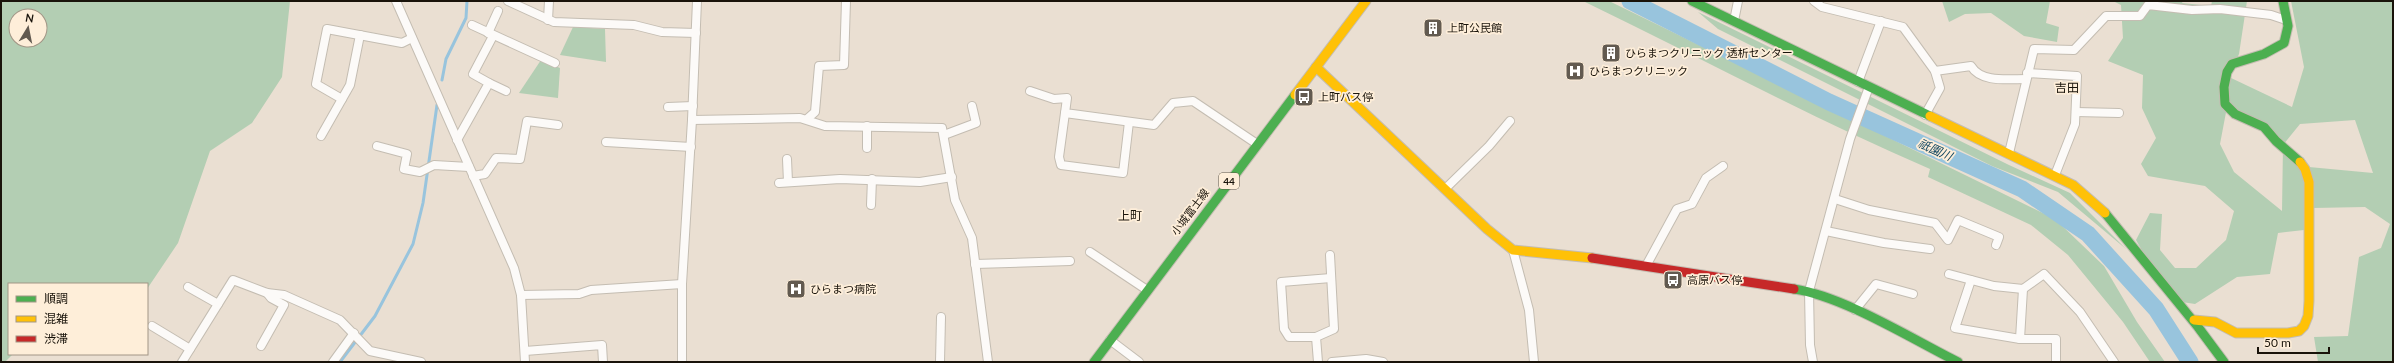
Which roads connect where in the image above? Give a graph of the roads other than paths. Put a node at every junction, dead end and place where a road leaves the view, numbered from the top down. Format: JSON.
{"nodes":[{"id":1,"x":396,"y":1,"type":"edge"},
{"id":2,"x":508,"y":1,"type":"edge"},
{"id":3,"x":550,"y":1,"type":"edge"},
{"id":4,"x":697,"y":1,"type":"edge"},
{"id":5,"x":846,"y":1,"type":"edge"},
{"id":6,"x":1366,"y":1,"type":"edge"},
{"id":7,"x":1692,"y":1,"type":"edge"},
{"id":8,"x":1738,"y":1,"type":"edge"},
{"id":9,"x":1814,"y":1,"type":"edge"},
{"id":10,"x":2283,"y":1,"type":"edge"},
{"id":11,"x":498,"y":11,"type":"dead end"},
{"id":12,"x":548,"y":20,"type":"junction"},
{"id":13,"x":2286,"y":20,"type":"junction"},
{"id":14,"x":1734,"y":21,"type":"junction"},
{"id":15,"x":1881,"y":21,"type":"junction"},
{"id":16,"x":472,"y":25,"type":"dead end"},
{"id":17,"x":696,"y":32,"type":"junction"},
{"id":18,"x":490,"y":34,"type":"junction"},
{"id":19,"x":360,"y":35,"type":"junction"},
{"id":20,"x":412,"y":38,"type":"junction"},
{"id":21,"x":555,"y":63,"type":"dead end"},
{"id":22,"x":1316,"y":67,"type":"junction"},
{"id":23,"x":1935,"y":71,"type":"junction"},
{"id":24,"x":2026,"y":76,"type":"junction"},
{"id":25,"x":1858,"y":82,"type":"junction"},
{"id":26,"x":490,"y":83,"type":"junction"},
{"id":27,"x":1869,"y":87,"type":"junction"},
{"id":28,"x":506,"y":91,"type":"dead end"},
{"id":29,"x":1030,"y":91,"type":"dead end"},
{"id":30,"x":342,"y":99,"type":"junction"},
{"id":31,"x":693,"y":106,"type":"junction"},
{"id":32,"x":972,"y":106,"type":"dead end"},
{"id":33,"x":668,"y":107,"type":"dead end"},
{"id":34,"x":2076,"y":112,"type":"junction"},
{"id":35,"x":1065,"y":113,"type":"junction"},
{"id":36,"x":2119,"y":113,"type":"dead end"},
{"id":37,"x":1926,"y":115,"type":"junction"},
{"id":38,"x":807,"y":119,"type":"junction"},
{"id":39,"x":692,"y":120,"type":"junction"},
{"id":40,"x":1510,"y":121,"type":"dead end"},
{"id":41,"x":1129,"y":122,"type":"junction"},
{"id":42,"x":558,"y":125,"type":"dead end"},
{"id":43,"x":867,"y":126,"type":"junction"},
{"id":44,"x":944,"y":135,"type":"junction"},
{"id":45,"x":321,"y":136,"type":"dead end"},
{"id":46,"x":457,"y":140,"type":"junction"},
{"id":47,"x":606,"y":142,"type":"dead end"},
{"id":48,"x":1257,"y":144,"type":"junction"},
{"id":49,"x":377,"y":146,"type":"dead end"},
{"id":50,"x":691,"y":147,"type":"junction"},
{"id":51,"x":867,"y":148,"type":"dead end"},
{"id":52,"x":2009,"y":153,"type":"junction"},
{"id":53,"x":787,"y":159,"type":"dead end"},
{"id":54,"x":1723,"y":166,"type":"dead end"},
{"id":55,"x":469,"y":167,"type":"junction"},
{"id":56,"x":2055,"y":175,"type":"junction"},
{"id":57,"x":473,"y":176,"type":"junction"},
{"id":58,"x":952,"y":177,"type":"junction"},
{"id":59,"x":872,"y":180,"type":"junction"},
{"id":60,"x":788,"y":182,"type":"junction"},
{"id":61,"x":779,"y":183,"type":"dead end"},
{"id":62,"x":1446,"y":189,"type":"junction"},
{"id":63,"x":1835,"y":199,"type":"junction"},
{"id":64,"x":871,"y":205,"type":"dead end"},
{"id":65,"x":1826,"y":231,"type":"junction"},
{"id":66,"x":1996,"y":245,"type":"dead end"},
{"id":67,"x":1930,"y":249,"type":"dead end"},
{"id":68,"x":1513,"y":250,"type":"junction"},
{"id":69,"x":1090,"y":252,"type":"dead end"},
{"id":70,"x":1330,"y":255,"type":"dead end"},
{"id":71,"x":1070,"y":261,"type":"dead end"},
{"id":72,"x":975,"y":264,"type":"junction"},
{"id":73,"x":1646,"y":266,"type":"junction"},
{"id":74,"x":1949,"y":274,"type":"dead end"},
{"id":75,"x":1331,"y":278,"type":"junction"},
{"id":76,"x":1971,"y":280,"type":"junction"},
{"id":77,"x":682,"y":284,"type":"junction"},
{"id":78,"x":188,"y":286,"type":"dead end"},
{"id":79,"x":2023,"y":288,"type":"junction"},
{"id":80,"x":1147,"y":290,"type":"junction"},
{"id":81,"x":1809,"y":291,"type":"junction"},
{"id":82,"x":267,"y":293,"type":"junction"},
{"id":83,"x":1913,"y":294,"type":"dead end"},
{"id":84,"x":521,"y":296,"type":"junction"},
{"id":85,"x":218,"y":304,"type":"junction"},
{"id":86,"x":1855,"y":310,"type":"junction"},
{"id":87,"x":941,"y":318,"type":"dead end"},
{"id":88,"x":2194,"y":320,"type":"junction"},
{"id":89,"x":152,"y":326,"type":"dead end"},
{"id":90,"x":354,"y":333,"type":"junction"},
{"id":91,"x":1316,"y":337,"type":"junction"},
{"id":92,"x":2020,"y":339,"type":"junction"},
{"id":93,"x":1110,"y":340,"type":"junction"},
{"id":94,"x":261,"y":346,"type":"dead end"},
{"id":95,"x":190,"y":349,"type":"junction"},
{"id":96,"x":525,"y":351,"type":"junction"},
{"id":97,"x":1366,"y":360,"type":"edge"},
{"id":98,"x":182,"y":362,"type":"edge"},
{"id":99,"x":333,"y":362,"type":"edge"},
{"id":100,"x":421,"y":362,"type":"edge"},
{"id":101,"x":525,"y":362,"type":"edge"},
{"id":102,"x":603,"y":362,"type":"edge"},
{"id":103,"x":682,"y":362,"type":"edge"},
{"id":104,"x":940,"y":362,"type":"edge"},
{"id":105,"x":988,"y":362,"type":"edge"},
{"id":106,"x":1094,"y":362,"type":"edge"},
{"id":107,"x":1138,"y":362,"type":"edge"},
{"id":108,"x":1318,"y":362,"type":"edge"},
{"id":109,"x":1332,"y":362,"type":"edge"},
{"id":110,"x":1383,"y":362,"type":"edge"},
{"id":111,"x":1534,"y":362,"type":"edge"},
{"id":112,"x":1813,"y":362,"type":"edge"},
{"id":113,"x":1958,"y":362,"type":"edge"},
{"id":114,"x":2056,"y":362,"type":"edge"},
{"id":115,"x":2114,"y":362,"type":"edge"},
{"id":116,"x":2224,"y":362,"type":"edge"}],
"edges":[{"from":1,"to":20,"type":"street"},
{"from":2,"to":12,"type":"street"},
{"from":3,"to":12,"type":"street"},
{"from":4,"to":17,"type":"street"},
{"from":5,"to":38,"type":"street"},
{"from":6,"to":22,"type":"street","name":"小城富士線","number":"44"},
{"from":7,"to":14,"type":"street"},
{"from":8,"to":14,"type":"street"},
{"from":9,"to":15,"type":"street"},
{"from":10,"to":13,"type":"street"},
{"from":11,"to":18,"type":"street"},
{"from":12,"to":17,"type":"street"},
{"from":13,"to":24,"type":"street"},
{"from":13,"to":88,"type":"street"},
{"from":14,"to":25,"type":"street"},
{"from":15,"to":23,"type":"street"},
{"from":15,"to":25,"type":"street"},
{"from":16,"to":18,"type":"street"},
{"from":17,"to":31,"type":"street"},
{"from":18,"to":21,"type":"street"},
{"from":18,"to":26,"type":"street"},
{"from":19,"to":20,"type":"street"},
{"from":19,"to":30,"type":"street"},
{"from":19,"to":30,"type":"street"},
{"from":20,"to":46,"type":"street"},
{"from":22,"to":48,"type":"street","name":"小城富士線","number":"44"},
{"from":22,"to":62,"type":"street"},
{"from":23,"to":24,"type":"street"},
{"from":23,"to":37,"type":"street"},
{"from":24,"to":34,"type":"street"},
{"from":24,"to":52,"type":"street"},
{"from":25,"to":27,"type":"street"},
{"from":26,"to":28,"type":"street"},
{"from":26,"to":46,"type":"street"},
{"from":27,"to":37,"type":"street"},
{"from":27,"to":63,"type":"street"},
{"from":29,"to":35,"type":"street"},
{"from":30,"to":45,"type":"street"},
{"from":31,"to":33,"type":"street"},
{"from":31,"to":39,"type":"street"},
{"from":32,"to":44,"type":"street"},
{"from":34,"to":36,"type":"street"},
{"from":34,"to":56,"type":"street"},
{"from":35,"to":41,"type":"street"},
{"from":35,"to":41,"type":"street"},
{"from":37,"to":52,"type":"street"},
{"from":38,"to":39,"type":"street"},
{"from":38,"to":43,"type":"street"},
{"from":39,"to":50,"type":"street"},
{"from":40,"to":62,"type":"street"},
{"from":41,"to":48,"type":"street"},
{"from":42,"to":57,"type":"street"},
{"from":43,"to":44,"type":"street"},
{"from":43,"to":51,"type":"street"},
{"from":44,"to":58,"type":"street"},
{"from":46,"to":55,"type":"street"},
{"from":47,"to":50,"type":"street"},
{"from":48,"to":80,"type":"street","name":"小城富士線","number":"44"},
{"from":49,"to":55,"type":"street"},
{"from":50,"to":77,"type":"street"},
{"from":52,"to":56,"type":"street"},
{"from":53,"to":60,"type":"street"},
{"from":54,"to":73,"type":"street"},
{"from":55,"to":57,"type":"street"},
{"from":56,"to":88,"type":"street"},
{"from":57,"to":84,"type":"street"},
{"from":58,"to":59,"type":"street"},
{"from":58,"to":72,"type":"street"},
{"from":59,"to":60,"type":"street"},
{"from":59,"to":64,"type":"street"},
{"from":60,"to":61,"type":"street"},
{"from":62,"to":68,"type":"street"},
{"from":63,"to":65,"type":"street"},
{"from":63,"to":66,"type":"street"},
{"from":65,"to":67,"type":"street"},
{"from":65,"to":81,"type":"street"},
{"from":68,"to":73,"type":"street"},
{"from":68,"to":111,"type":"street"},
{"from":69,"to":80,"type":"street"},
{"from":70,"to":75,"type":"street"},
{"from":71,"to":72,"type":"street"},
{"from":72,"to":105,"type":"street"},
{"from":73,"to":81,"type":"street"},
{"from":74,"to":76,"type":"street"},
{"from":75,"to":91,"type":"street"},
{"from":75,"to":91,"type":"street"},
{"from":76,"to":79,"type":"street"},
{"from":76,"to":92,"type":"street"},
{"from":77,"to":84,"type":"street"},
{"from":77,"to":103,"type":"street"},
{"from":78,"to":85,"type":"street"},
{"from":79,"to":92,"type":"street"},
{"from":79,"to":115,"type":"street"},
{"from":80,"to":93,"type":"street","name":"小城富士線","number":"44"},
{"from":81,"to":86,"type":"street"},
{"from":81,"to":112,"type":"street"},
{"from":82,"to":85,"type":"street"},
{"from":82,"to":90,"type":"street"},
{"from":82,"to":94,"type":"street"},
{"from":83,"to":86,"type":"street"},
{"from":84,"to":96,"type":"street"},
{"from":85,"to":95,"type":"street"},
{"from":86,"to":113,"type":"street"},
{"from":87,"to":104,"type":"street"},
{"from":88,"to":116,"type":"street"},
{"from":89,"to":95,"type":"street"},
{"from":90,"to":99,"type":"street"},
{"from":90,"to":100,"type":"street"},
{"from":91,"to":108,"type":"street"},
{"from":92,"to":114,"type":"street"},
{"from":93,"to":106,"type":"street","name":"小城富士線","number":"44"},
{"from":93,"to":107,"type":"street"},
{"from":95,"to":98,"type":"street"},
{"from":96,"to":101,"type":"street"},
{"from":96,"to":102,"type":"street"},
{"from":97,"to":109,"type":"street"},
{"from":97,"to":110,"type":"street"}]}
